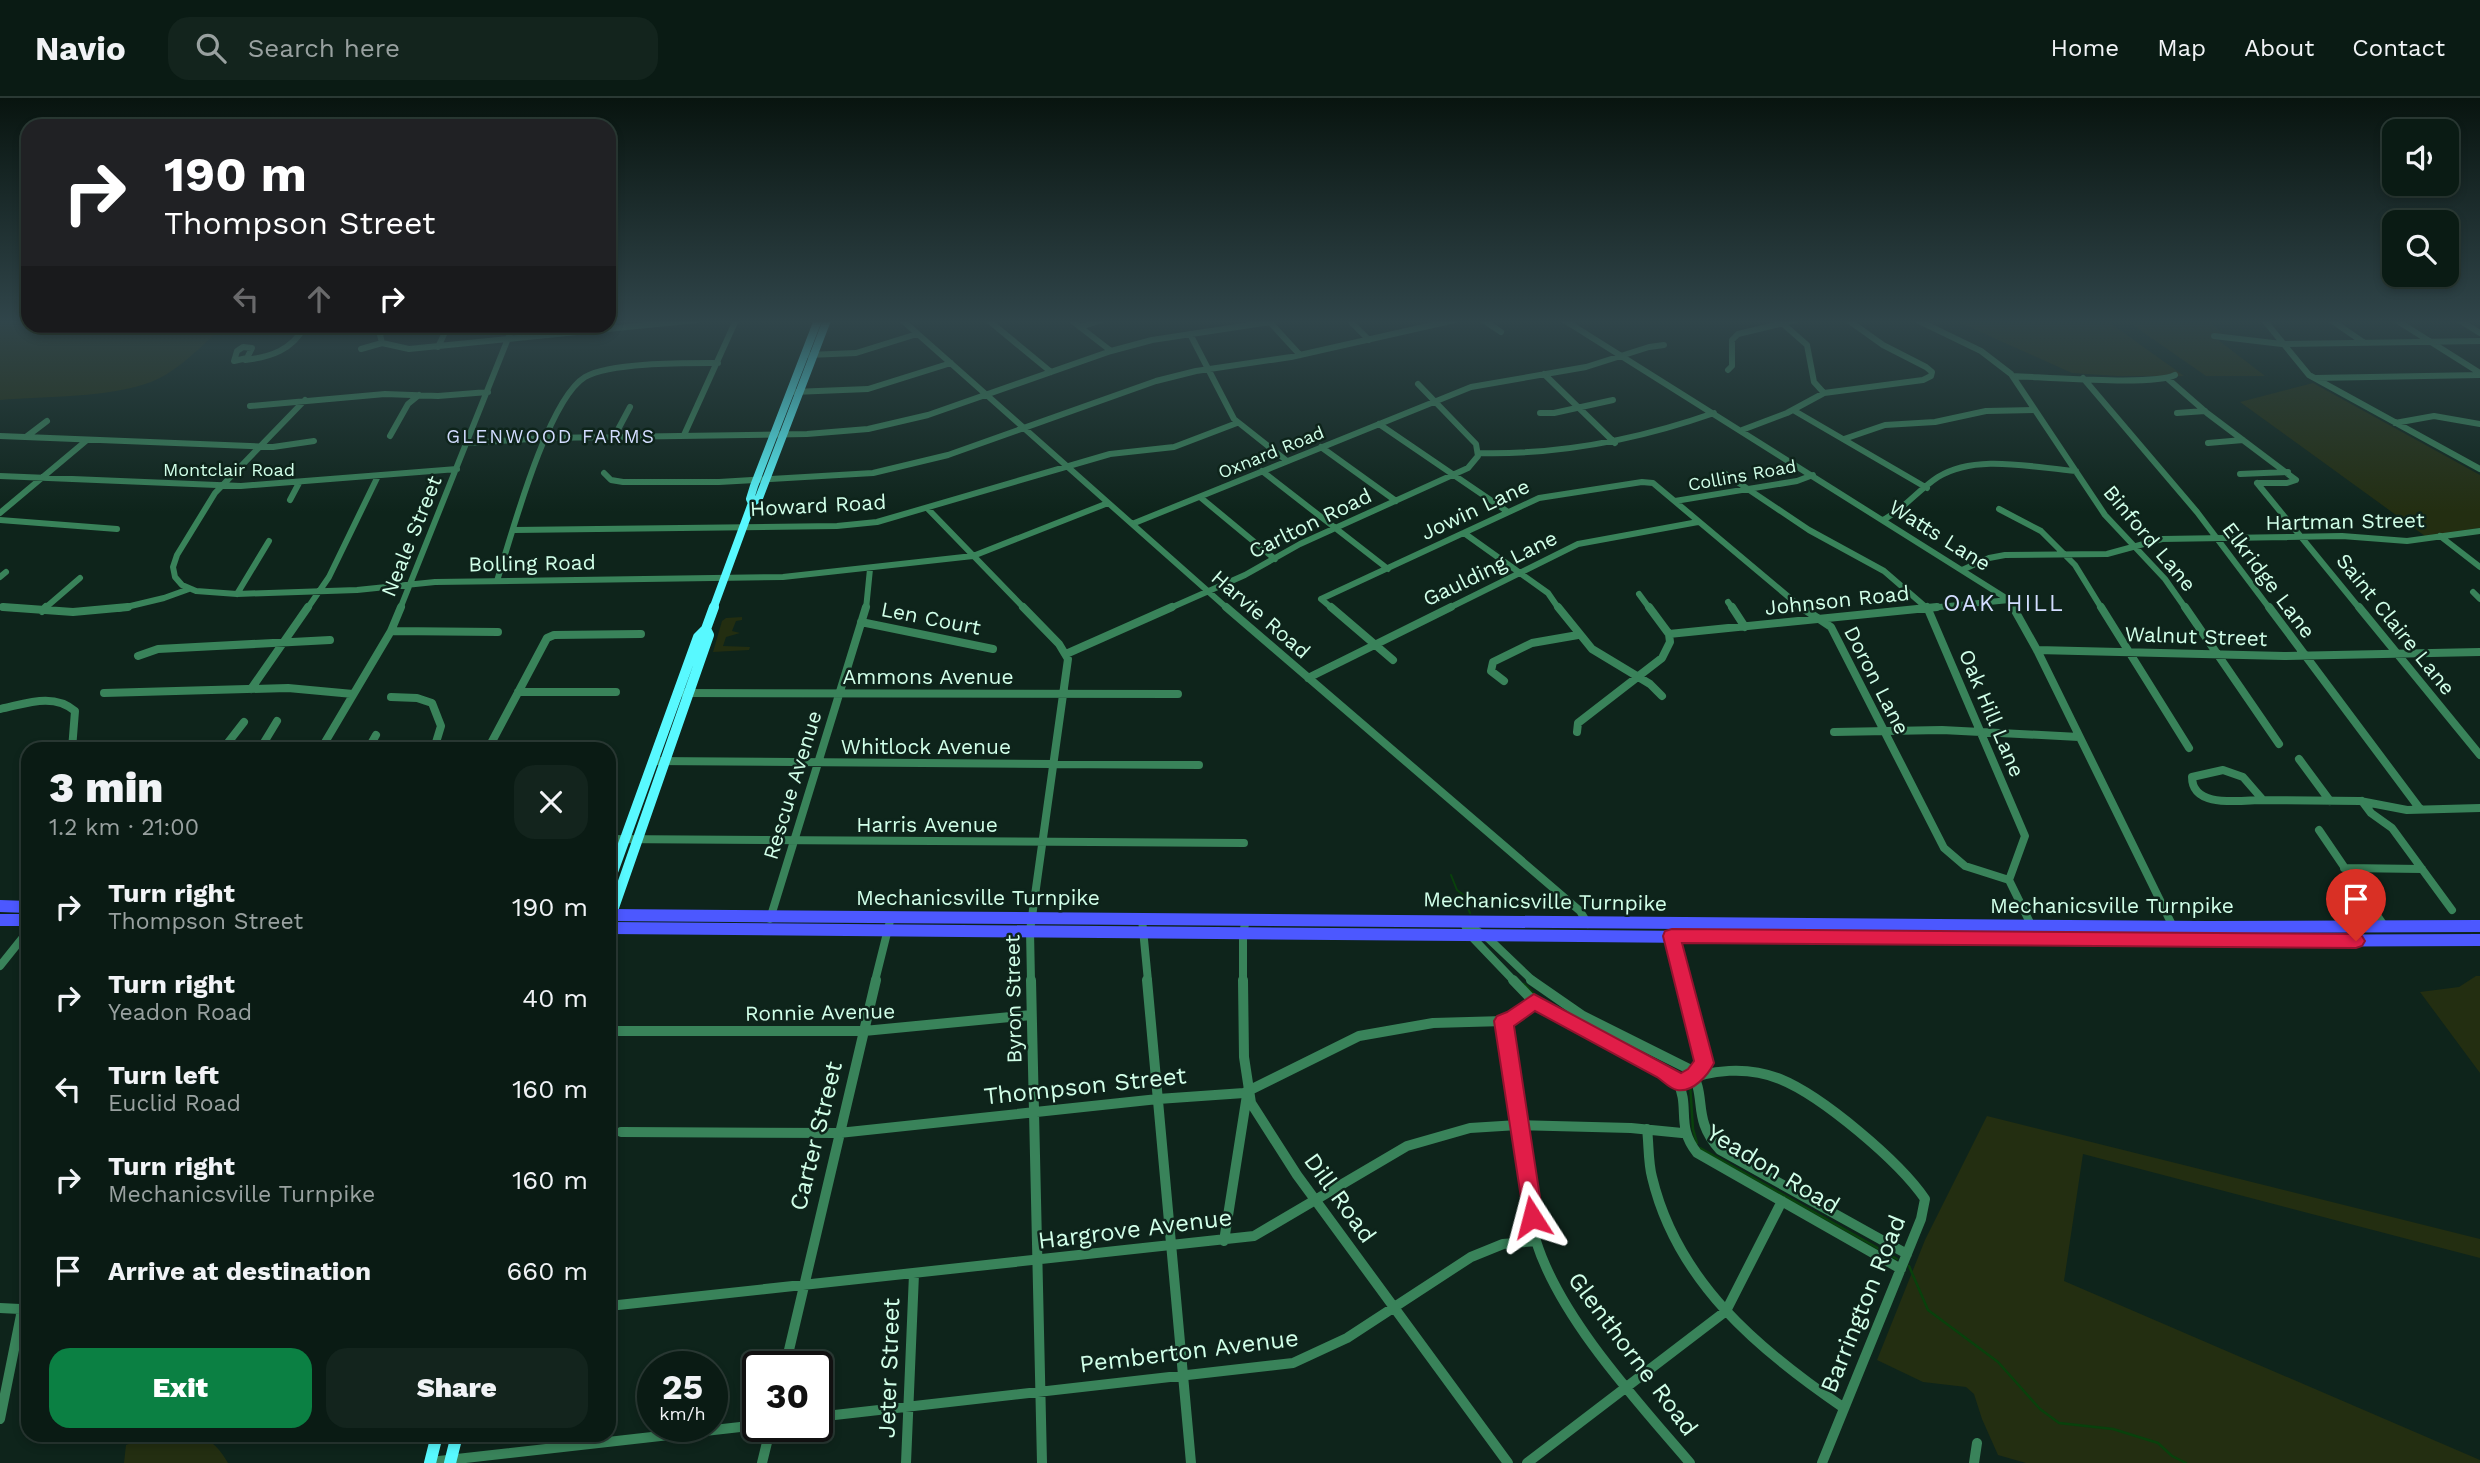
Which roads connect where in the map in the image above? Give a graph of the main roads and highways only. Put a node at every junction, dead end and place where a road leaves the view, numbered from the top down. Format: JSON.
{"nodes":[{"id":1,"x":793,"y":384,"type":"edge"},
{"id":2,"x":803,"y":384,"type":"edge"},
{"id":3,"x":779,"y":434,"type":"junction"},
{"id":4,"x":756,"y":501,"type":"junction"},
{"id":5,"x":706,"y":629,"type":"junction"},
{"id":6,"x":616,"y":863,"type":"edge"},
{"id":7,"x":616,"y":900,"type":"edge"},
{"id":8,"x":0,"y":906,"type":"edge"},
{"id":9,"x":21,"y":907,"type":"edge"},
{"id":10,"x":0,"y":920,"type":"edge"},
{"id":11,"x":21,"y":920,"type":"edge"},
{"id":12,"x":616,"y":920,"type":"edge"},
{"id":13,"x":2480,"y":926,"type":"edge"},
{"id":14,"x":1466,"y":928,"type":"junction"},
{"id":15,"x":1589,"y":929,"type":"junction"},
{"id":16,"x":2035,"y":933,"type":"junction"},
{"id":17,"x":2480,"y":940,"type":"edge"},
{"id":18,"x":435,"y":1442,"type":"edge"},
{"id":19,"x":455,"y":1442,"type":"edge"},
{"id":20,"x":451,"y":1461,"type":"edge"},
{"id":21,"x":430,"y":1462,"type":"edge"}],
"edges":[{"from":1,"to":3,"type":"main road"},
{"from":2,"to":3,"type":"main road"},
{"from":3,"to":4,"type":"main road"},
{"from":3,"to":4,"type":"main road"},
{"from":4,"to":5,"type":"main road"},
{"from":5,"to":6,"type":"main road"},
{"from":5,"to":7,"type":"main road"},
{"from":8,"to":9,"type":"highway"},
{"from":10,"to":11,"type":"highway"},
{"from":12,"to":14,"type":"highway","name":"Mechanicsville Turnpike"},
{"from":13,"to":16,"type":"highway","name":"Mechanicsville Turnpike"},
{"from":14,"to":15,"type":"highway","name":"Mechanicsville Turnpike"},
{"from":14,"to":15,"type":"highway","name":"Mechanicsville Turnpike"},
{"from":15,"to":16,"type":"highway","name":"Mechanicsville Turnpike"},
{"from":16,"to":17,"type":"highway","name":"Mechanicsville Turnpike"},
{"from":18,"to":21,"type":"main road"},
{"from":19,"to":20,"type":"main road"}]}
